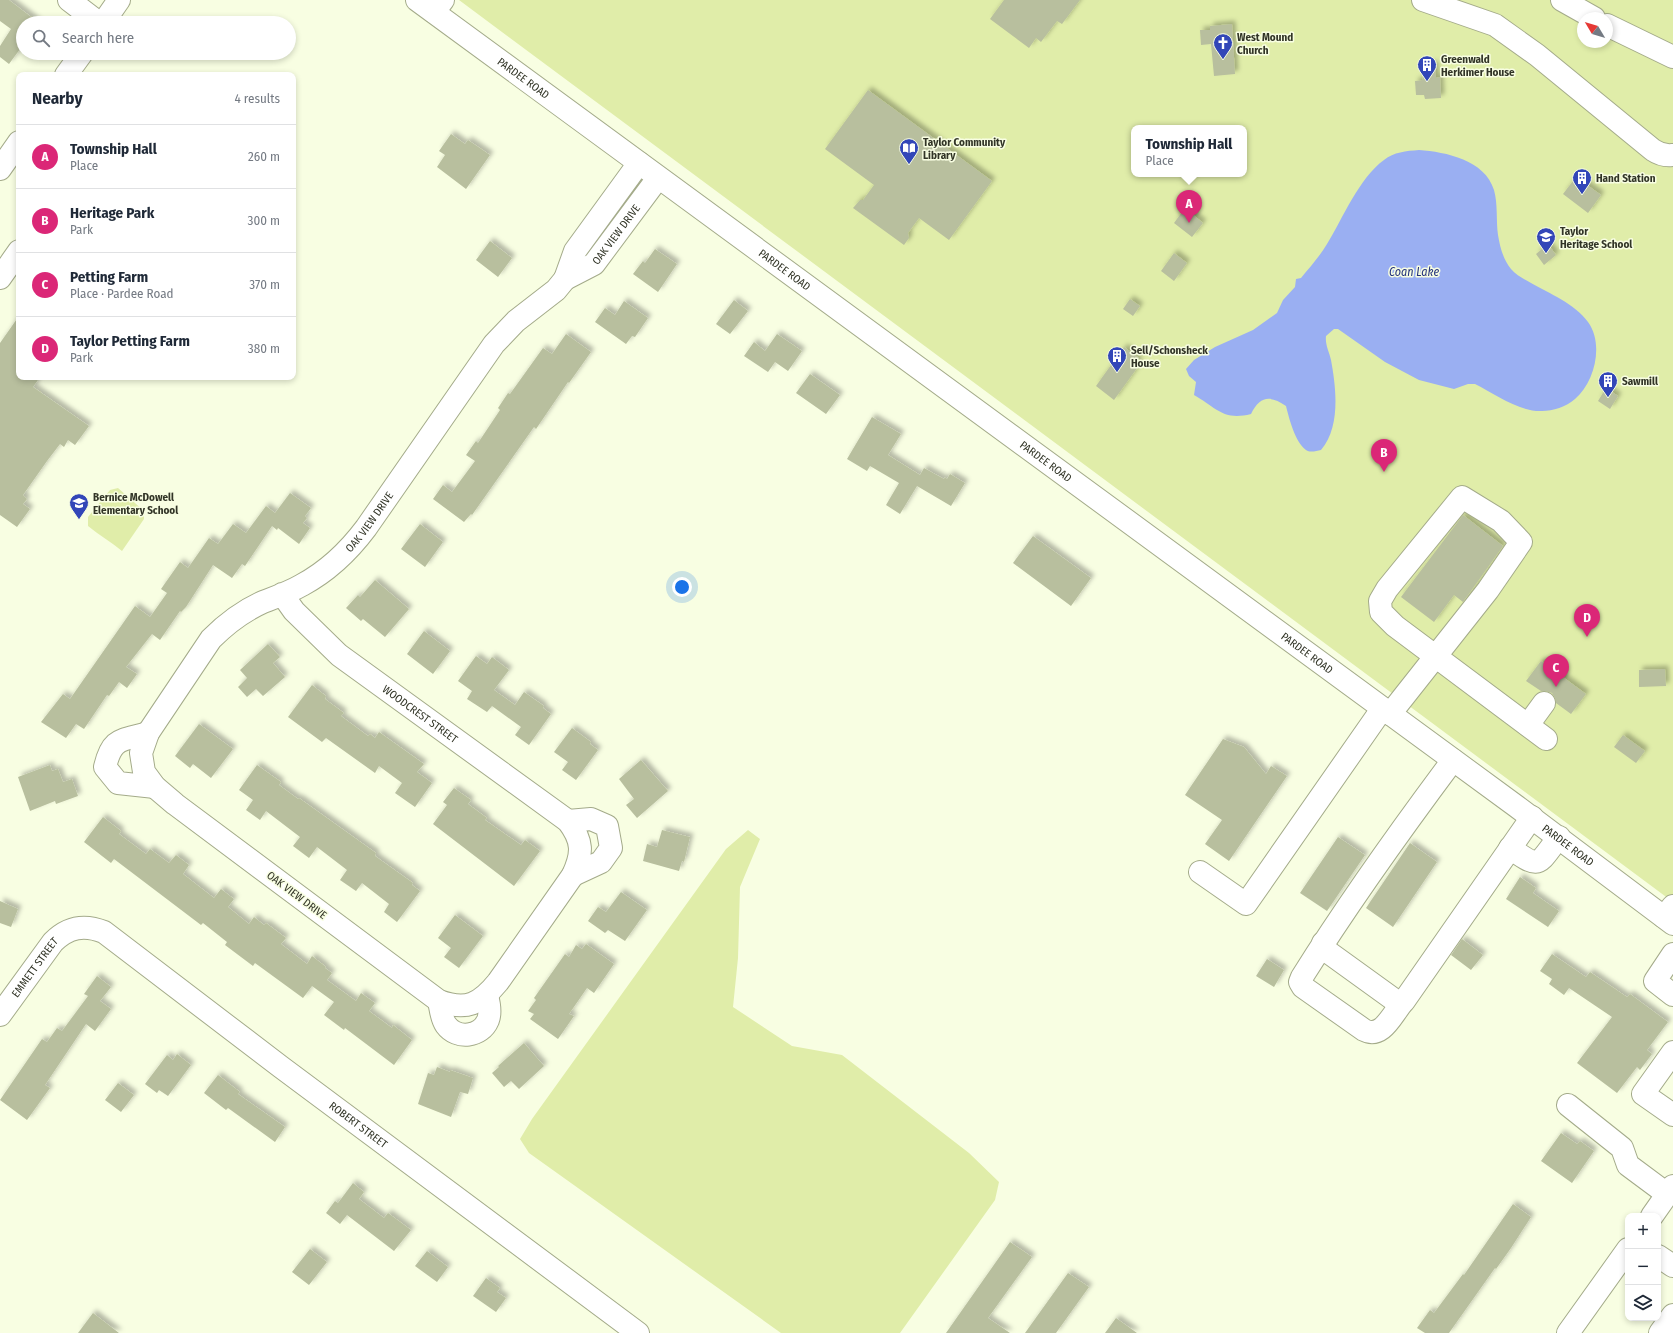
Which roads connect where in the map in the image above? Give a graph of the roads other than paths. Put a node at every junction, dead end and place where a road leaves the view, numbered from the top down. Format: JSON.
{"nodes":[{"id":1,"x":69,"y":0,"type":"edge"},
{"id":2,"x":119,"y":0,"type":"edge"},
{"id":3,"x":1422,"y":0,"type":"edge"},
{"id":4,"x":1562,"y":0,"type":"edge"},
{"id":5,"x":431,"y":4,"type":"edge"},
{"id":6,"x":1583,"y":12,"type":"edge"},
{"id":7,"x":90,"y":16,"type":"edge"},
{"id":8,"x":108,"y":16,"type":"edge"},
{"id":9,"x":1613,"y":27,"type":"edge"},
{"id":10,"x":1673,"y":57,"type":"edge"},
{"id":11,"x":77,"y":60,"type":"edge"},
{"id":12,"x":68,"y":72,"type":"edge"},
{"id":13,"x":16,"y":146,"type":"edge"},
{"id":14,"x":1673,"y":155,"type":"edge"},
{"id":15,"x":638,"y":163,"type":"junction"},
{"id":16,"x":0,"y":169,"type":"edge"},
{"id":17,"x":658,"y":178,"type":"junction"},
{"id":18,"x":16,"y":255,"type":"edge"},
{"id":19,"x":0,"y":278,"type":"edge"},
{"id":20,"x":564,"y":279,"type":"junction"},
{"id":21,"x":282,"y":594,"type":"junction"},
{"id":22,"x":1434,"y":657,"type":"junction"},
{"id":23,"x":1544,"y":703,"type":"dead end"},
{"id":24,"x":1386,"y":712,"type":"junction"},
{"id":25,"x":1528,"y":725,"type":"junction"},
{"id":26,"x":148,"y":733,"type":"junction"},
{"id":27,"x":1546,"y":739,"type":"dead end"},
{"id":28,"x":1453,"y":760,"type":"junction"},
{"id":29,"x":155,"y":787,"type":"junction"},
{"id":30,"x":1532,"y":817,"type":"junction"},
{"id":31,"x":568,"y":821,"type":"junction"},
{"id":32,"x":1558,"y":837,"type":"junction"},
{"id":33,"x":1510,"y":848,"type":"junction"},
{"id":34,"x":1200,"y":872,"type":"dead end"},
{"id":35,"x":573,"y":875,"type":"junction"},
{"id":36,"x":1670,"y":916,"type":"edge"},
{"id":37,"x":76,"y":928,"type":"joint"},
{"id":38,"x":1323,"y":943,"type":"junction"},
{"id":39,"x":1673,"y":954,"type":"edge"},
{"id":40,"x":1673,"y":995,"type":"edge"},
{"id":41,"x":487,"y":996,"type":"junction"},
{"id":42,"x":439,"y":1001,"type":"junction"},
{"id":43,"x":4,"y":1002,"type":"edge"},
{"id":44,"x":1400,"y":1004,"type":"junction"},
{"id":45,"x":465,"y":1005,"type":"joint"},
{"id":46,"x":1673,"y":1052,"type":"edge"},
{"id":47,"x":1568,"y":1105,"type":"dead end"},
{"id":48,"x":1673,"y":1115,"type":"edge"},
{"id":49,"x":1670,"y":1190,"type":"edge"},
{"id":50,"x":1654,"y":1213,"type":"edge"},
{"id":51,"x":1625,"y":1253,"type":"edge"},
{"id":52,"x":1661,"y":1258,"type":"edge"},
{"id":53,"x":1673,"y":1266,"type":"edge"},
{"id":54,"x":1673,"y":1316,"type":"edge"},
{"id":55,"x":638,"y":1333,"type":"edge"},
{"id":56,"x":1568,"y":1333,"type":"edge"},
{"id":57,"x":1660,"y":1333,"type":"edge"}],
"edges":[{"from":1,"to":7,"type":"street"},
{"from":2,"to":8,"type":"street"},
{"from":3,"to":14,"type":"street"},
{"from":4,"to":6,"type":"street"},
{"from":5,"to":15,"type":"street","name":"PARDEE ROAD"},
{"from":9,"to":10,"type":"street"},
{"from":11,"to":12,"type":"street"},
{"from":13,"to":16,"type":"street"},
{"from":15,"to":17,"type":"street","name":"PARDEE ROAD"},
{"from":15,"to":20,"type":"street","name":"OAK VIEW DRIVE"},
{"from":17,"to":20,"type":"street","name":"OAK VIEW DRIVE"},
{"from":17,"to":24,"type":"street","name":"PARDEE ROAD"},
{"from":18,"to":19,"type":"street"},
{"from":20,"to":21,"type":"street","name":"OAK VIEW DRIVE"},
{"from":21,"to":26,"type":"street","name":"OAK VIEW DRIVE"},
{"from":21,"to":31,"type":"street","name":"WOODCREST STREET"},
{"from":22,"to":22,"type":"street"},
{"from":22,"to":24,"type":"street"},
{"from":22,"to":25,"type":"street"},
{"from":23,"to":25,"type":"street"},
{"from":24,"to":28,"type":"street","name":"PARDEE ROAD"},
{"from":24,"to":34,"type":"street"},
{"from":25,"to":27,"type":"street"},
{"from":26,"to":29,"type":"street","name":"OAK VIEW DRIVE"},
{"from":26,"to":29,"type":"street"},
{"from":28,"to":30,"type":"street","name":"PARDEE ROAD"},
{"from":28,"to":38,"type":"street"},
{"from":29,"to":42,"type":"street","name":"OAK VIEW DRIVE"},
{"from":30,"to":32,"type":"street","name":"PARDEE ROAD"},
{"from":30,"to":33,"type":"street"},
{"from":31,"to":35,"type":"street","name":"WOODCREST STREET"},
{"from":31,"to":35,"type":"street"},
{"from":32,"to":33,"type":"street"},
{"from":32,"to":36,"type":"street","name":"PARDEE ROAD"},
{"from":33,"to":44,"type":"street"},
{"from":35,"to":41,"type":"street","name":"WOODCREST STREET"},
{"from":37,"to":43,"type":"street","name":"EMMETT STREET"},
{"from":37,"to":55,"type":"street","name":"ROBERT STREET"},
{"from":38,"to":44,"type":"street"},
{"from":38,"to":44,"type":"street"},
{"from":39,"to":40,"type":"street"},
{"from":41,"to":42,"type":"street"},
{"from":41,"to":45,"type":"street","name":"WOODCREST STREET"},
{"from":42,"to":45,"type":"street","name":"OAK VIEW DRIVE"},
{"from":46,"to":48,"type":"street"},
{"from":47,"to":49,"type":"street"},
{"from":49,"to":50,"type":"street"},
{"from":51,"to":56,"type":"street"},
{"from":52,"to":53,"type":"street"},
{"from":54,"to":57,"type":"street"}]}
